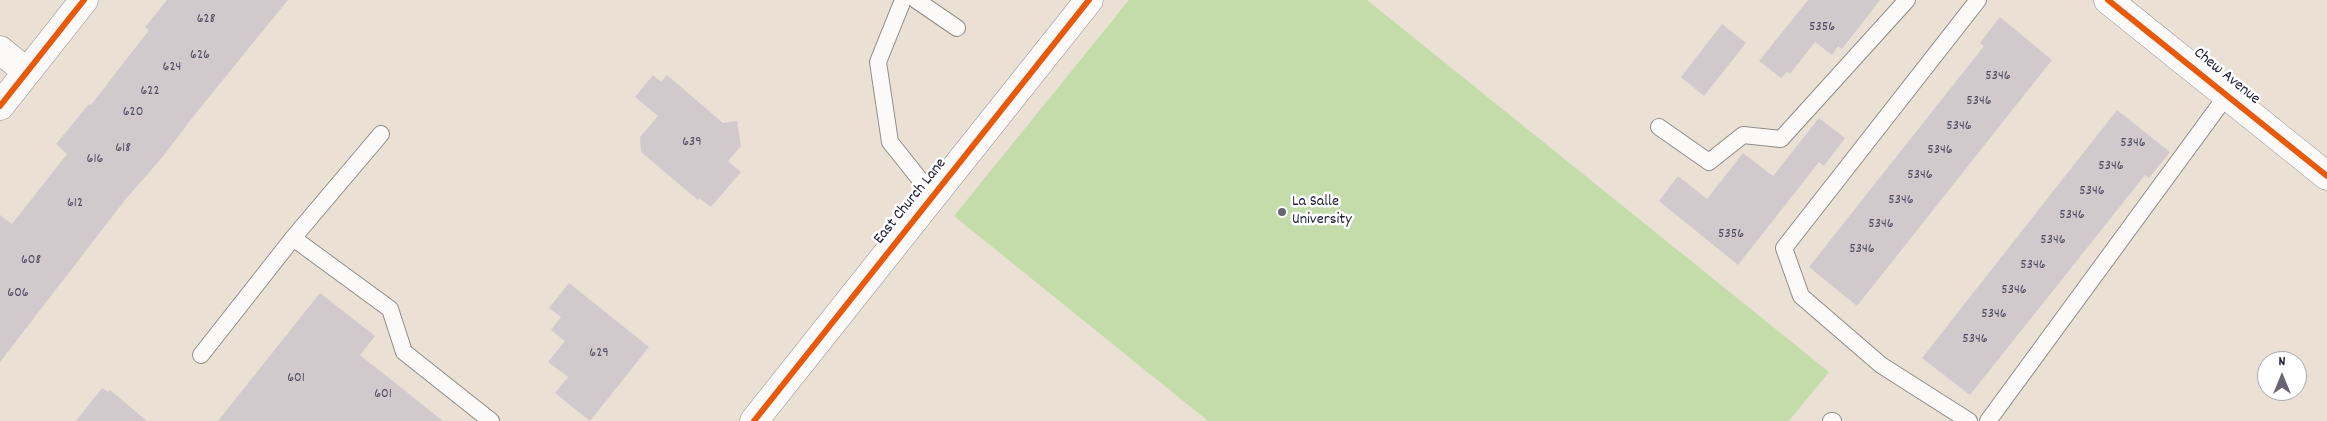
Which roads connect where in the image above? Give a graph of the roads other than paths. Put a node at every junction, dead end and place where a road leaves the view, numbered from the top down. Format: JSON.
{"nodes":[{"id":1,"x":84,"y":0,"type":"edge"},
{"id":2,"x":903,"y":0,"type":"edge"},
{"id":3,"x":916,"y":0,"type":"edge"},
{"id":4,"x":1089,"y":0,"type":"edge"},
{"id":5,"x":1907,"y":0,"type":"edge"},
{"id":6,"x":1978,"y":0,"type":"edge"},
{"id":7,"x":2108,"y":0,"type":"edge"},
{"id":8,"x":957,"y":28,"type":"dead end"},
{"id":9,"x":0,"y":50,"type":"edge"},
{"id":10,"x":27,"y":72,"type":"junction"},
{"id":11,"x":2227,"y":96,"type":"junction"},
{"id":12,"x":0,"y":106,"type":"edge"},
{"id":13,"x":1659,"y":127,"type":"dead end"},
{"id":14,"x":381,"y":134,"type":"dead end"},
{"id":15,"x":2327,"y":176,"type":"edge"},
{"id":16,"x":933,"y":196,"type":"junction"},
{"id":17,"x":292,"y":238,"type":"junction"},
{"id":18,"x":201,"y":355,"type":"dead end"},
{"id":19,"x":491,"y":421,"type":"edge"},
{"id":20,"x":754,"y":421,"type":"edge"},
{"id":21,"x":1969,"y":421,"type":"edge"},
{"id":22,"x":1988,"y":421,"type":"edge"}],
"edges":[{"from":1,"to":10,"type":"street"},
{"from":2,"to":16,"type":"lane"},
{"from":3,"to":8,"type":"lane"},
{"from":4,"to":16,"type":"street","name":"East Church Lane"},
{"from":5,"to":13,"type":"lane"},
{"from":6,"to":21,"type":"lane"},
{"from":7,"to":11,"type":"street","name":"Chew Avenue"},
{"from":9,"to":10,"type":"street"},
{"from":10,"to":12,"type":"street"},
{"from":11,"to":15,"type":"street","name":"Chew Avenue"},
{"from":11,"to":22,"type":"lane"},
{"from":14,"to":17,"type":"lane"},
{"from":16,"to":20,"type":"street","name":"East Church Lane"},
{"from":17,"to":18,"type":"lane"},
{"from":17,"to":19,"type":"lane"}]}
